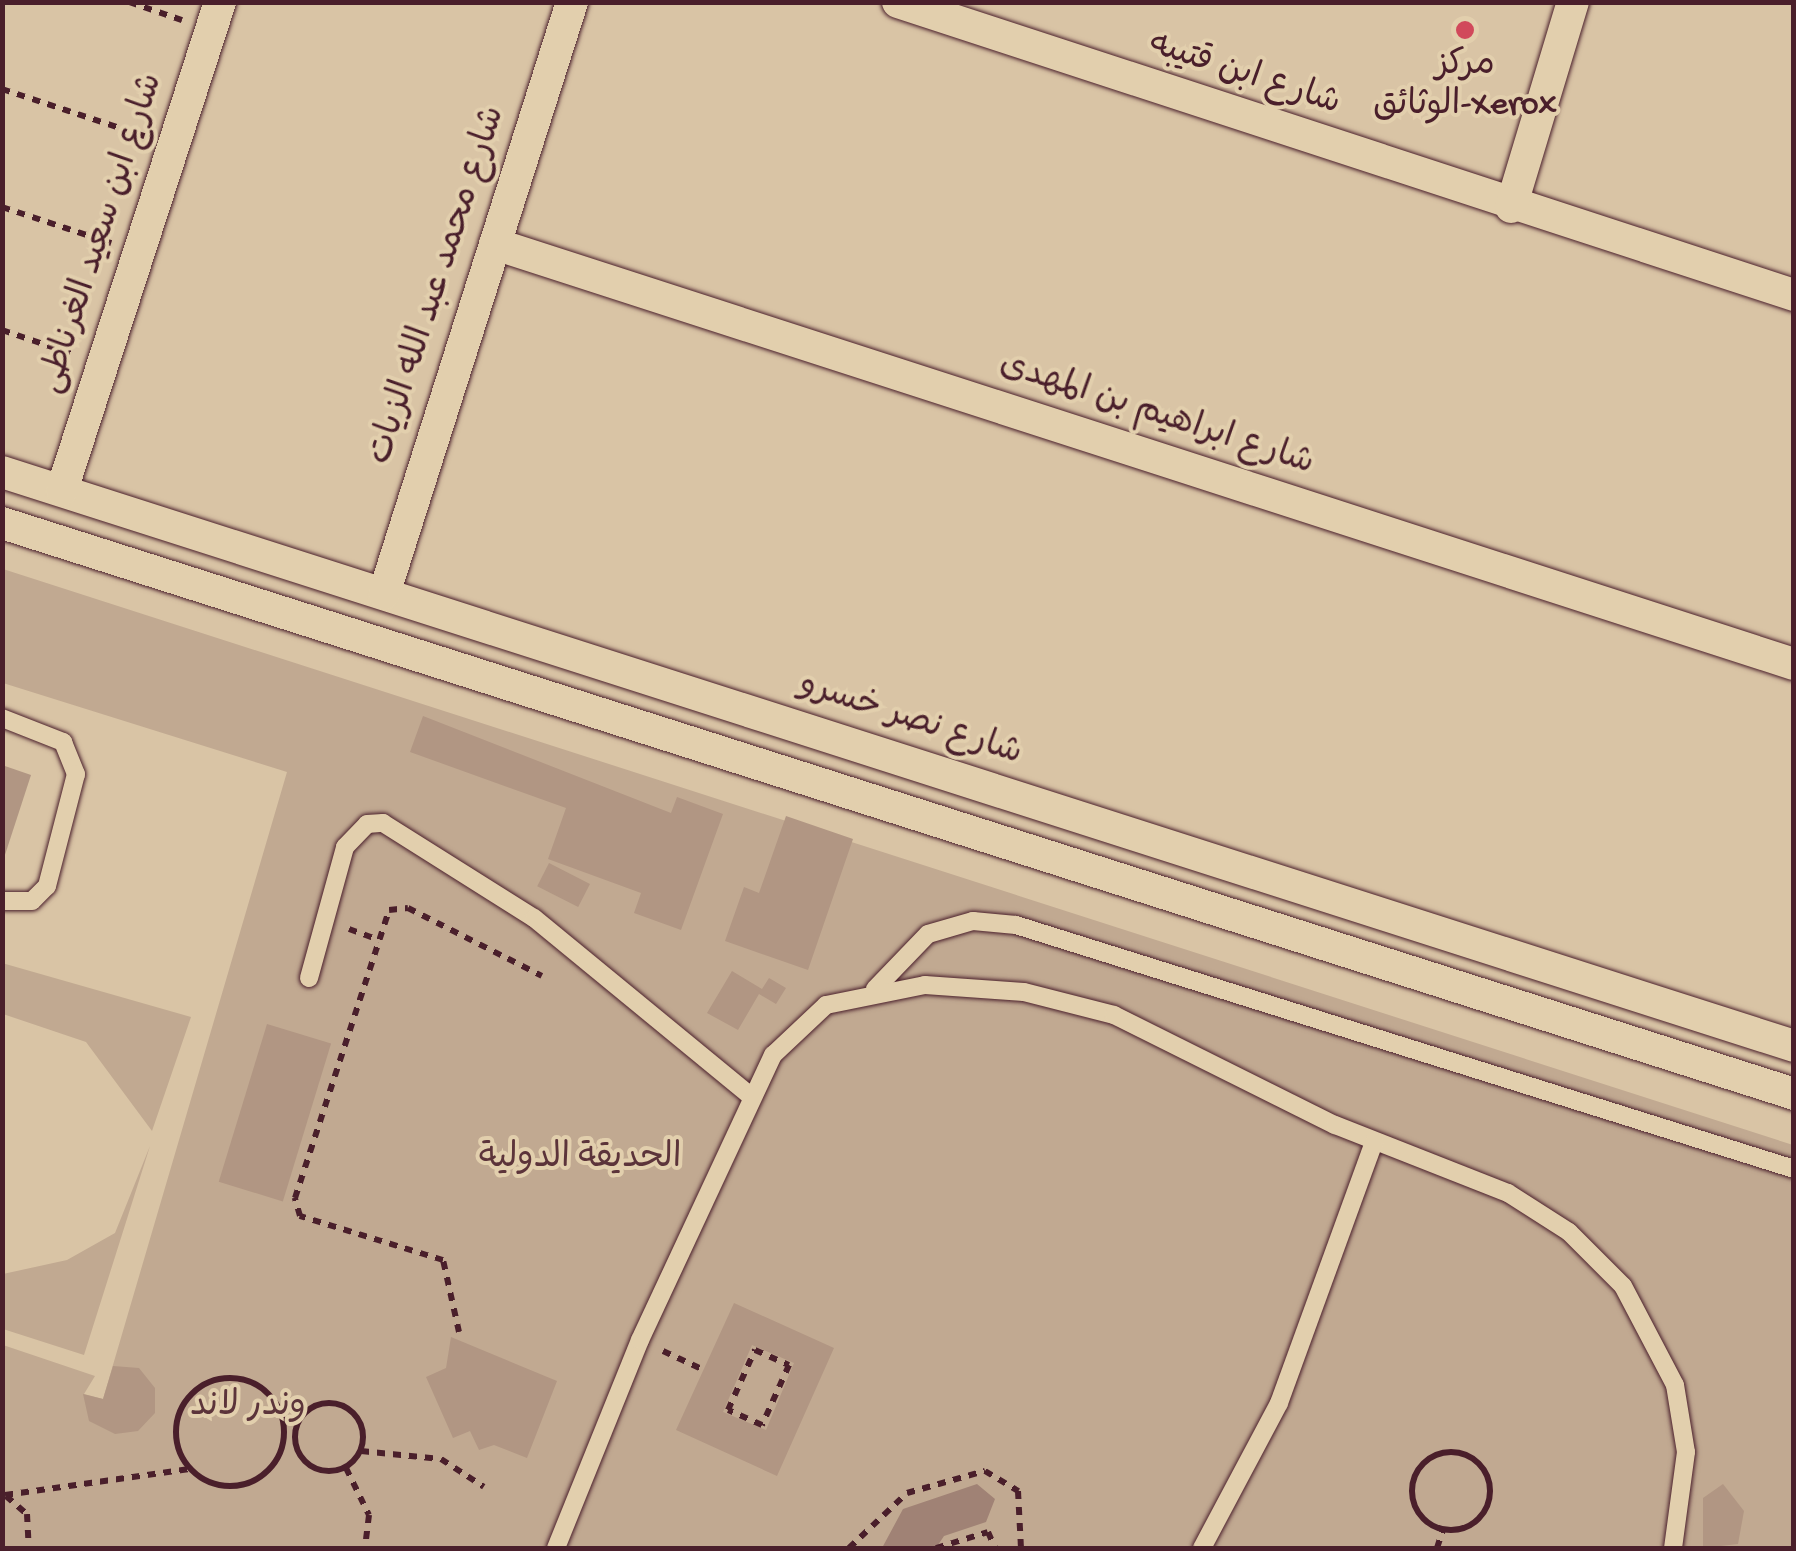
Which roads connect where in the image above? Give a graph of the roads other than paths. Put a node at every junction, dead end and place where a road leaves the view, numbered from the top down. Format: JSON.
{"nodes":[{"id":1,"x":572,"y":2,"type":"edge"},
{"id":2,"x":898,"y":2,"type":"edge"},
{"id":3,"x":1573,"y":2,"type":"edge"},
{"id":4,"x":216,"y":16,"type":"edge"},
{"id":5,"x":1511,"y":207,"type":"junction"},
{"id":6,"x":494,"y":244,"type":"junction"},
{"id":7,"x":1794,"y":295,"type":"edge"},
{"id":8,"x":2,"y":472,"type":"edge"},
{"id":9,"x":62,"y":490,"type":"junction"},
{"id":10,"x":2,"y":523,"type":"edge"},
{"id":11,"x":384,"y":594,"type":"junction"},
{"id":12,"x":1794,"y":664,"type":"edge"},
{"id":13,"x":2,"y":718,"type":"edge"},
{"id":14,"x":2,"y":901,"type":"edge"},
{"id":15,"x":309,"y":978,"type":"dead end"},
{"id":16,"x":874,"y":990,"type":"junction"},
{"id":17,"x":1794,"y":1046,"type":"edge"},
{"id":18,"x":1794,"y":1094,"type":"edge"},
{"id":19,"x":752,"y":1097,"type":"junction"},
{"id":20,"x":1374,"y":1142,"type":"junction"},
{"id":21,"x":1794,"y":1169,"type":"edge"},
{"id":22,"x":556,"y":1548,"type":"edge"},
{"id":23,"x":1202,"y":1548,"type":"edge"},
{"id":24,"x":1673,"y":1548,"type":"edge"}],
"edges":[{"from":1,"to":6,"type":"street","name":"شارع محمد عبد الله الزيات"},
{"from":2,"to":5,"type":"street","name":"شارع ابن قتيبه"},
{"from":3,"to":5,"type":"street"},
{"from":4,"to":9,"type":"street","name":"شارع ابن سعيد الغرناطى"},
{"from":5,"to":7,"type":"street","name":"شارع ابن قتيبه"},
{"from":6,"to":11,"type":"street","name":"شارع محمد عبد الله الزيات"},
{"from":6,"to":12,"type":"street","name":"شارع ابراهيم بن المهدى"},
{"from":8,"to":9,"type":"street","name":"شارع نصر خسرو"},
{"from":9,"to":11,"type":"street","name":"شارع نصر خسرو"},
{"from":10,"to":18,"type":"street"},
{"from":11,"to":17,"type":"street","name":"شارع نصر خسرو"},
{"from":13,"to":14,"type":"lane"},
{"from":15,"to":19,"type":"lane"},
{"from":16,"to":19,"type":"lane"},
{"from":16,"to":20,"type":"lane"},
{"from":16,"to":21,"type":"lane"},
{"from":19,"to":22,"type":"lane"},
{"from":20,"to":23,"type":"lane"},
{"from":20,"to":24,"type":"lane"}]}
